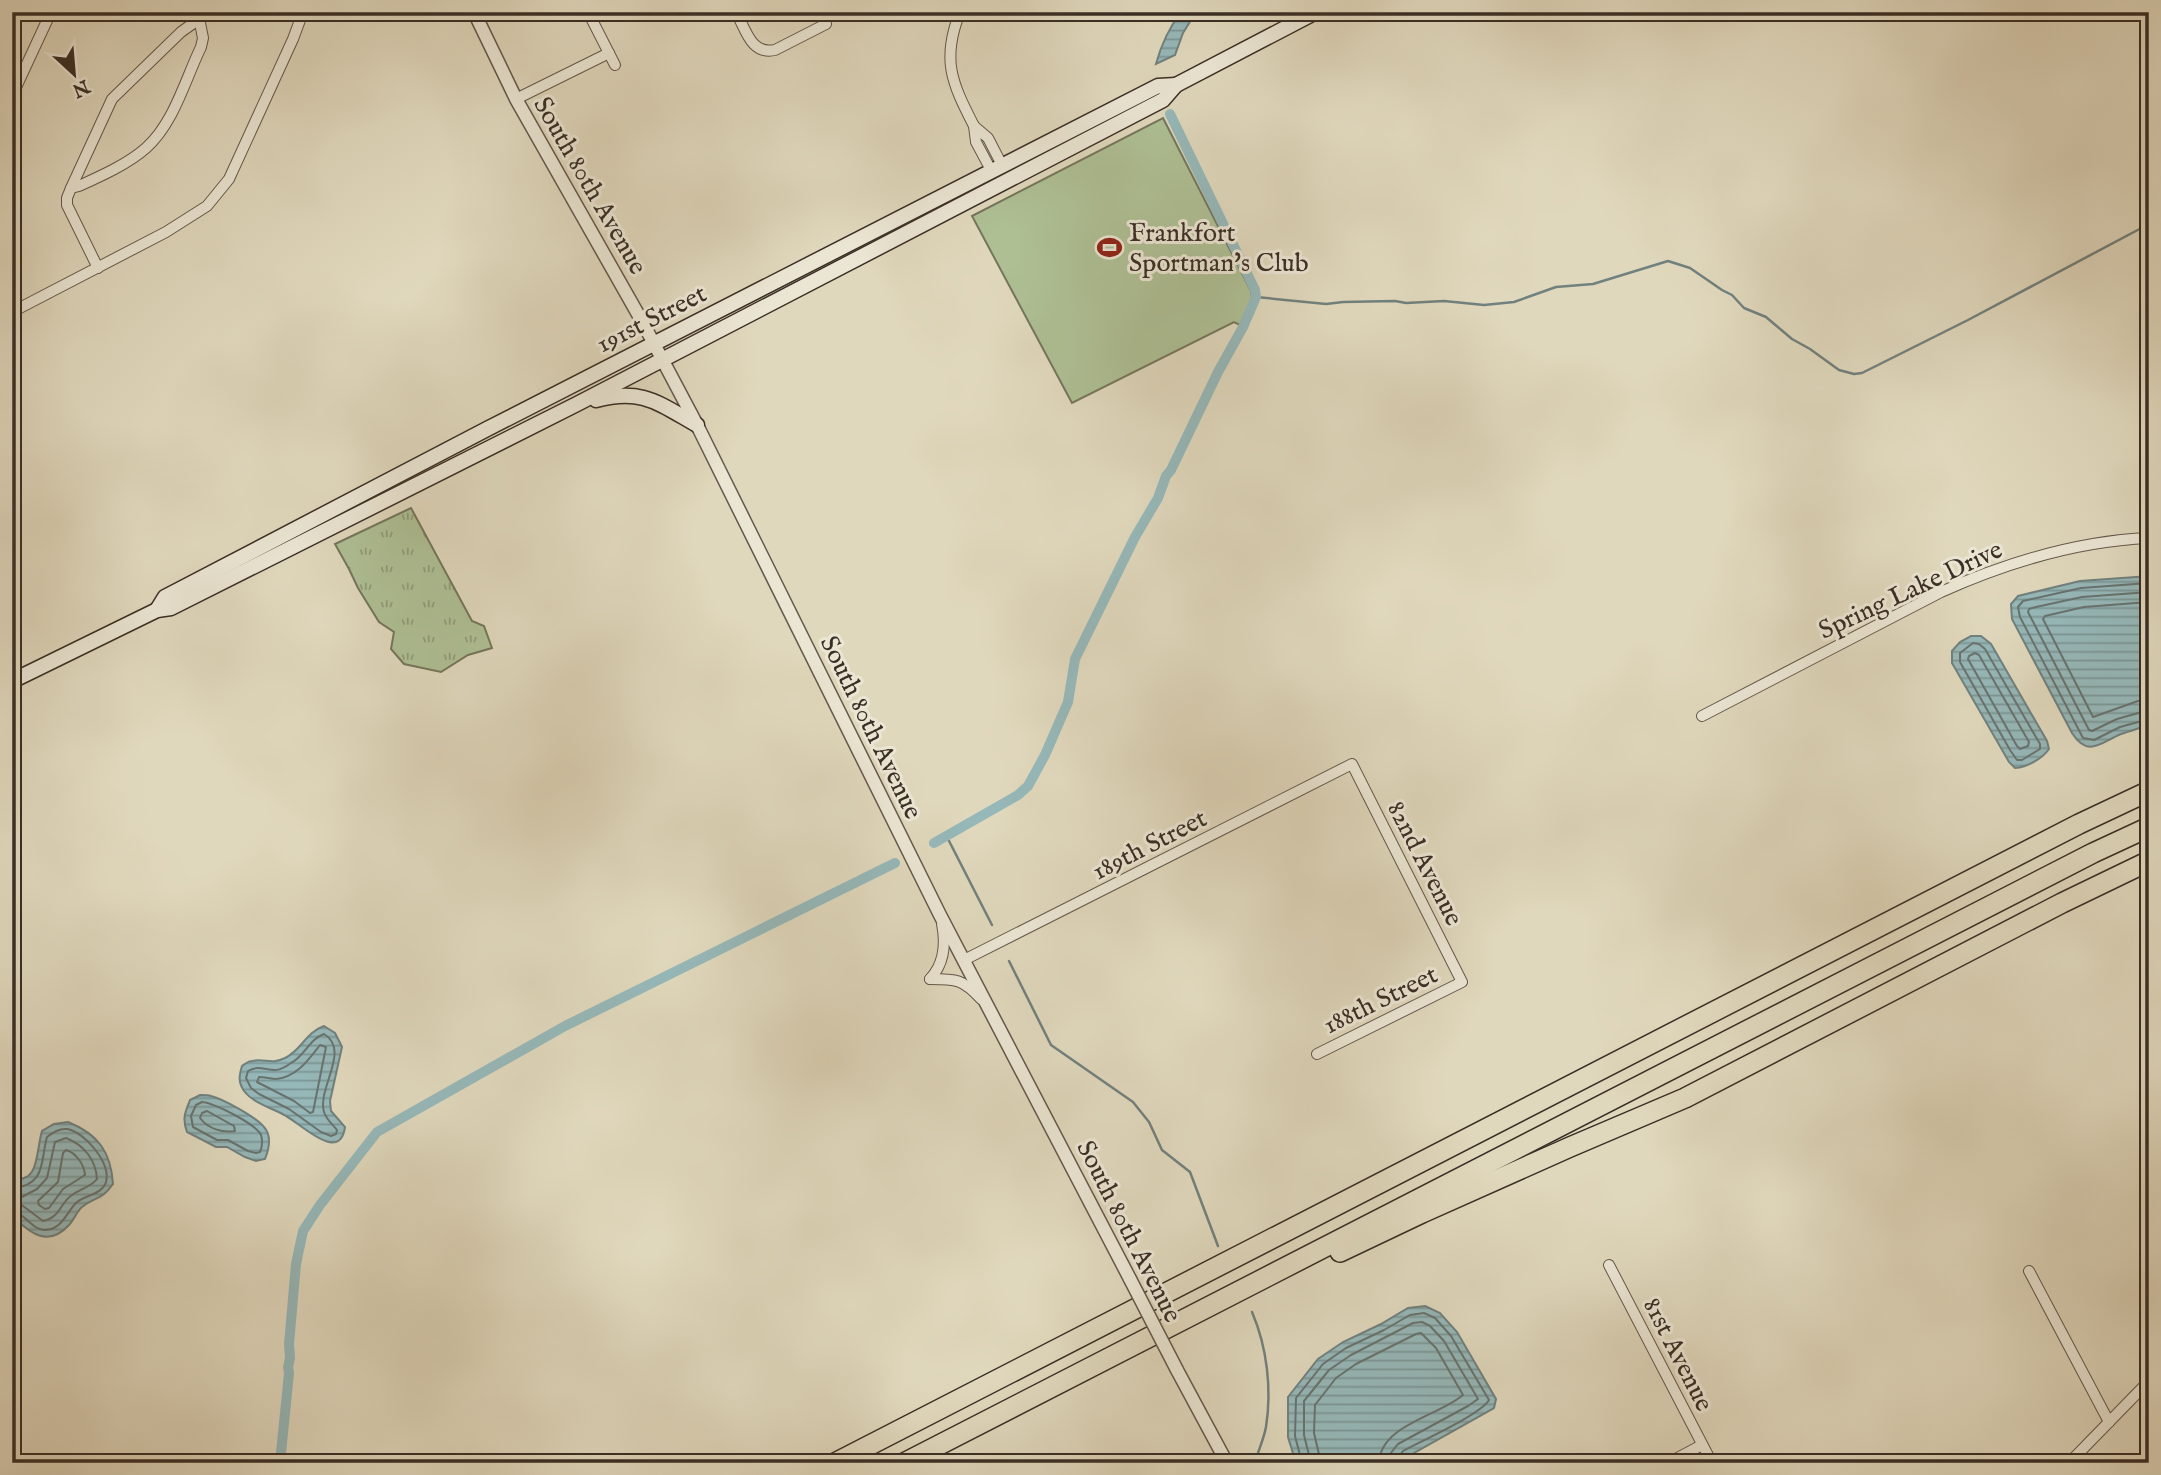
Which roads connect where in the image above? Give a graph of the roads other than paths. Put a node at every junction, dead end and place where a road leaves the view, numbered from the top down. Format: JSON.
{"nodes":[{"id":1,"x":51,"y":12,"type":"edge"},
{"id":2,"x":209,"y":12,"type":"edge"},
{"id":3,"x":303,"y":12,"type":"edge"},
{"id":4,"x":474,"y":12,"type":"edge"},
{"id":5,"x":588,"y":12,"type":"edge"},
{"id":6,"x":736,"y":12,"type":"edge"},
{"id":7,"x":960,"y":12,"type":"edge"},
{"id":8,"x":1316,"y":12,"type":"edge"},
{"id":9,"x":199,"y":18,"type":"junction"},
{"id":10,"x":826,"y":24,"type":"dead end"},
{"id":11,"x":609,"y":53,"type":"junction"},
{"id":12,"x":615,"y":65,"type":"dead end"},
{"id":13,"x":1176,"y":85,"type":"junction"},
{"id":14,"x":12,"y":96,"type":"edge"},
{"id":15,"x":516,"y":99,"type":"junction"},
{"id":16,"x":997,"y":169,"type":"junction"},
{"id":17,"x":71,"y":188,"type":"junction"},
{"id":18,"x":98,"y":268,"type":"junction"},
{"id":19,"x":12,"y":312,"type":"edge"},
{"id":20,"x":654,"y":344,"type":"junction"},
{"id":21,"x":662,"y":359,"type":"junction"},
{"id":22,"x":577,"y":404,"type":"junction"},
{"id":23,"x":697,"y":425,"type":"junction"},
{"id":24,"x":2149,"y":538,"type":"edge"},
{"id":25,"x":157,"y":610,"type":"junction"},
{"id":26,"x":12,"y":681,"type":"edge"},
{"id":27,"x":1702,"y":716,"type":"dead end"},
{"id":28,"x":1352,"y":764,"type":"joint"},
{"id":29,"x":2149,"y":791,"type":"edge"},
{"id":30,"x":2149,"y":827,"type":"edge"},
{"id":31,"x":2149,"y":861,"type":"edge"},
{"id":32,"x":940,"y":915,"type":"junction"},
{"id":33,"x":964,"y":960,"type":"junction"},
{"id":34,"x":1462,"y":982,"type":"joint"},
{"id":35,"x":989,"y":1008,"type":"junction"},
{"id":36,"x":1317,"y":1054,"type":"dead end"},
{"id":37,"x":1609,"y":1265,"type":"dead end"},
{"id":38,"x":2029,"y":1271,"type":"dead end"},
{"id":39,"x":1200,"y":1309,"type":"junction"},
{"id":40,"x":2149,"y":1381,"type":"edge"},
{"id":41,"x":2109,"y":1422,"type":"junction"},
{"id":42,"x":1703,"y":1445,"type":"junction"},
{"id":43,"x":835,"y":1463,"type":"edge"},
{"id":44,"x":904,"y":1463,"type":"edge"},
{"id":45,"x":1227,"y":1463,"type":"edge"},
{"id":46,"x":1668,"y":1463,"type":"edge"},
{"id":47,"x":1712,"y":1463,"type":"edge"},
{"id":48,"x":2069,"y":1463,"type":"edge"}],
"edges":[{"from":1,"to":14,"type":"street"},
{"from":2,"to":9,"type":"street"},
{"from":3,"to":18,"type":"street"},
{"from":4,"to":15,"type":"street","name":"South 80th Avenue"},
{"from":5,"to":11,"type":"street"},
{"from":6,"to":10,"type":"street"},
{"from":7,"to":16,"type":"street"},
{"from":8,"to":13,"type":"main road","name":"191st Street"},
{"from":9,"to":17,"type":"street"},
{"from":9,"to":17,"type":"street"},
{"from":11,"to":12,"type":"street"},
{"from":11,"to":15,"type":"street"},
{"from":13,"to":16,"type":"main road","name":"191st Street"},
{"from":13,"to":21,"type":"main road","name":"191st Street"},
{"from":15,"to":20,"type":"street","name":"South 80th Avenue"},
{"from":16,"to":20,"type":"main road","name":"191st Street"},
{"from":17,"to":18,"type":"street"},
{"from":18,"to":19,"type":"street"},
{"from":20,"to":21,"type":"street","name":"South 80th Avenue"},
{"from":20,"to":25,"type":"main road","name":"191st Street"},
{"from":21,"to":22,"type":"main road","name":"191st Street"},
{"from":21,"to":23,"type":"street","name":"South 80th Avenue"},
{"from":22,"to":23,"type":"main road"},
{"from":22,"to":25,"type":"main road","name":"191st Street"},
{"from":23,"to":32,"type":"street","name":"South 80th Avenue"},
{"from":24,"to":27,"type":"street","name":"Spring Lake Drive"},
{"from":25,"to":26,"type":"main road","name":"191st Street"},
{"from":28,"to":33,"type":"street","name":"189th Street"},
{"from":28,"to":34,"type":"street","name":"82nd Avenue"},
{"from":29,"to":43,"type":"highway"},
{"from":30,"to":39,"type":"highway"},
{"from":31,"to":39,"type":"highway"},
{"from":32,"to":33,"type":"street","name":"South 80th Avenue"},
{"from":32,"to":35,"type":"street"},
{"from":33,"to":35,"type":"street","name":"South 80th Avenue"},
{"from":34,"to":36,"type":"street","name":"188th Street"},
{"from":35,"to":45,"type":"street","name":"South 80th Avenue","bridge":true},
{"from":37,"to":42,"type":"street","name":"81st Avenue"},
{"from":38,"to":41,"type":"street"},
{"from":39,"to":44,"type":"highway"},
{"from":40,"to":41,"type":"street"},
{"from":41,"to":48,"type":"street"},
{"from":42,"to":46,"type":"street"},
{"from":42,"to":47,"type":"street","name":"81st Avenue"}]}
